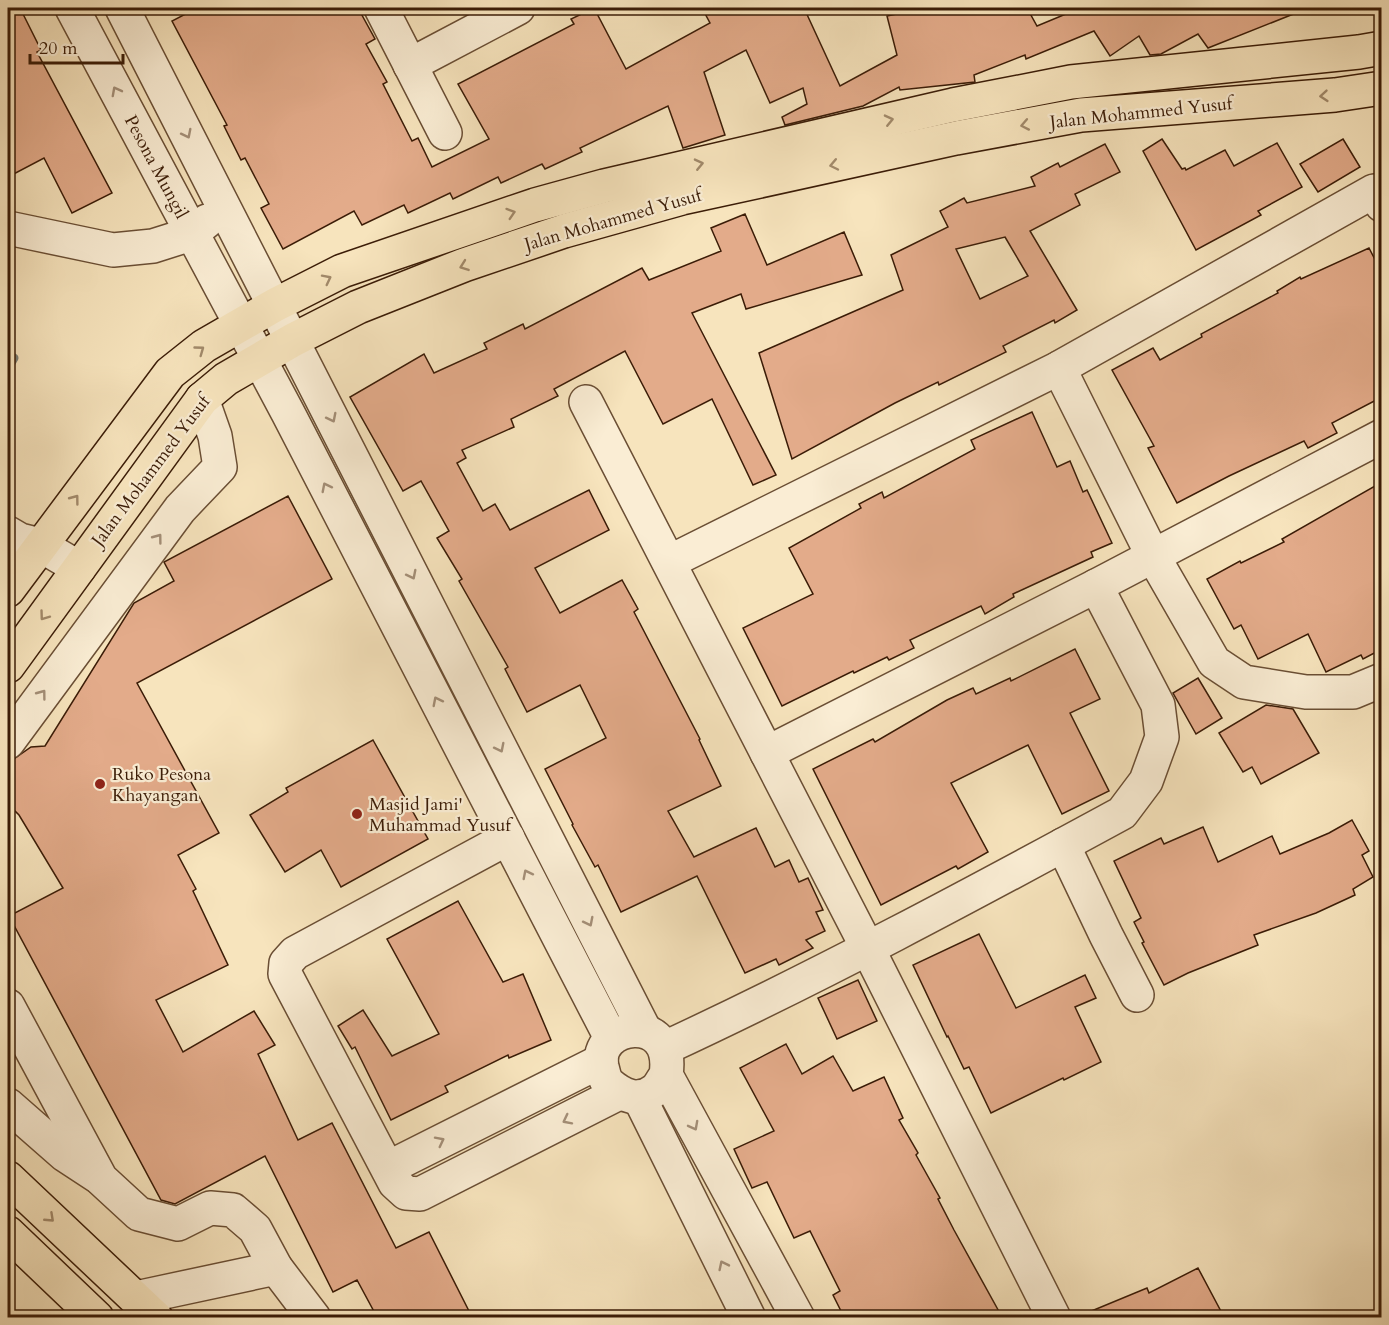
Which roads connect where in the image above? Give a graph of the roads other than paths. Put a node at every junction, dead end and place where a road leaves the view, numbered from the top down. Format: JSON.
{"nodes":[{"id":1,"x":72,"y":8,"type":"edge"},
{"id":2,"x":122,"y":8,"type":"edge"},
{"id":3,"x":381,"y":8,"type":"edge"},
{"id":4,"x":518,"y":8,"type":"edge"},
{"id":5,"x":1382,"y":48,"type":"edge"},
{"id":6,"x":410,"y":65,"type":"junction"},
{"id":7,"x":1382,"y":88,"type":"edge"},
{"id":8,"x":445,"y":134,"type":"dead end"},
{"id":9,"x":1382,"y":204,"type":"edge"},
{"id":10,"x":225,"y":206,"type":"junction"},
{"id":11,"x":8,"y":228,"type":"edge"},
{"id":12,"x":191,"y":234,"type":"junction"},
{"id":13,"x":275,"y":305,"type":"junction"},
{"id":14,"x":241,"y":326,"type":"junction"},
{"id":15,"x":297,"y":348,"type":"junction"},
{"id":16,"x":263,"y":367,"type":"junction"},
{"id":17,"x":1059,"y":368,"type":"junction"},
{"id":18,"x":202,"y":399,"type":"junction"},
{"id":19,"x":586,"y":402,"type":"dead end"},
{"id":20,"x":1382,"y":436,"type":"edge"},
{"id":21,"x":385,"y":523,"type":"junction"},
{"id":22,"x":23,"y":539,"type":"edge"},
{"id":23,"x":353,"y":539,"type":"junction"},
{"id":24,"x":1153,"y":556,"type":"junction"},
{"id":25,"x":669,"y":562,"type":"junction"},
{"id":26,"x":79,"y":568,"type":"junction"},
{"id":27,"x":1096,"y":586,"type":"junction"},
{"id":28,"x":8,"y":590,"type":"edge"},
{"id":29,"x":8,"y":666,"type":"edge"},
{"id":30,"x":1382,"y":680,"type":"edge"},
{"id":31,"x":8,"y":742,"type":"edge"},
{"id":32,"x":767,"y":753,"type":"junction"},
{"id":33,"x":508,"y":838,"type":"junction"},
{"id":34,"x":1063,"y":845,"type":"junction"},
{"id":35,"x":868,"y":949,"type":"junction"},
{"id":36,"x":1137,"y":995,"type":"dead end"},
{"id":37,"x":8,"y":1005,"type":"edge"},
{"id":38,"x":606,"y":1050,"type":"junction"},
{"id":39,"x":659,"y":1051,"type":"junction"},
{"id":40,"x":629,"y":1095,"type":"junction"},
{"id":41,"x":8,"y":1105,"type":"edge"},
{"id":42,"x":388,"y":1168,"type":"junction"},
{"id":43,"x":8,"y":1178,"type":"edge"},
{"id":44,"x":101,"y":1179,"type":"junction"},
{"id":45,"x":8,"y":1233,"type":"edge"},
{"id":46,"x":276,"y":1269,"type":"junction"},
{"id":47,"x":146,"y":1307,"type":"edge"},
{"id":48,"x":97,"y":1317,"type":"edge"},
{"id":49,"x":315,"y":1317,"type":"edge"},
{"id":50,"x":749,"y":1317,"type":"edge"},
{"id":51,"x":798,"y":1317,"type":"edge"},
{"id":52,"x":1054,"y":1317,"type":"edge"}],
"edges":[{"from":12,"to":1,"type":"street","name":"Pesona Mungil","one_way":true},
{"from":2,"to":10,"type":"street","one_way":true},
{"from":3,"to":6,"type":"street"},
{"from":4,"to":6,"type":"street"},
{"from":13,"to":5,"type":"main road","name":"Jalan Mohammed Yusuf","one_way":true},
{"from":6,"to":8,"type":"street"},
{"from":7,"to":15,"type":"main road","name":"Jalan Mohammed Yusuf","one_way":true},
{"from":9,"to":17,"type":"street"},
{"from":10,"to":12,"type":"street"},
{"from":10,"to":13,"type":"street"},
{"from":11,"to":12,"type":"street"},
{"from":12,"to":14,"type":"street","name":"Pesona Mungil"},
{"from":13,"to":14,"type":"main road","name":"Jalan Mohammed Yusuf"},
{"from":13,"to":15,"type":"street"},
{"from":14,"to":16,"type":"street","name":"Pesona Mungil"},
{"from":22,"to":14,"type":"main road","name":"Jalan Mohammed Yusuf","one_way":true},
{"from":15,"to":16,"type":"main road","name":"Jalan Mohammed Yusuf"},
{"from":15,"to":21,"type":"street","one_way":true},
{"from":16,"to":18,"type":"main road","name":"Jalan Mohammed Yusuf"},
{"from":23,"to":16,"type":"street","name":"Pesona Mungil","one_way":true},
{"from":17,"to":24,"type":"street"},
{"from":17,"to":25,"type":"street"},
{"from":18,"to":26,"type":"main road","name":"Jalan Mohammed Yusuf"},
{"from":31,"to":18,"type":"street","one_way":true},
{"from":19,"to":25,"type":"street"},
{"from":20,"to":24,"type":"street"},
{"from":21,"to":23,"type":"street"},
{"from":21,"to":39,"type":"street","one_way":true},
{"from":22,"to":26,"type":"street"},
{"from":22,"to":28,"type":"main road","name":"Jalan Mohammed Yusuf"},
{"from":33,"to":23,"type":"street","name":"Pesona Mungil","one_way":true},
{"from":24,"to":27,"type":"street"},
{"from":24,"to":30,"type":"street"},
{"from":25,"to":32,"type":"street"},
{"from":26,"to":29,"type":"main road","name":"Jalan Mohammed Yusuf","one_way":true},
{"from":27,"to":32,"type":"street"},
{"from":27,"to":34,"type":"street"},
{"from":32,"to":35,"type":"street"},
{"from":38,"to":33,"type":"street","name":"Pesona Mungil","one_way":true},
{"from":33,"to":42,"type":"street"},
{"from":34,"to":35,"type":"street"},
{"from":34,"to":36,"type":"street"},
{"from":35,"to":39,"type":"street"},
{"from":35,"to":52,"type":"street"},
{"from":37,"to":44,"type":"street"},
{"from":38,"to":39,"type":"street"},
{"from":38,"to":40,"type":"street"},
{"from":42,"to":38,"type":"street","one_way":true},
{"from":39,"to":40,"type":"street"},
{"from":39,"to":51,"type":"street","one_way":true},
{"from":40,"to":42,"type":"street","one_way":true},
{"from":50,"to":40,"type":"street","one_way":true},
{"from":41,"to":44,"type":"street"},
{"from":43,"to":47,"type":"main road","one_way":true},
{"from":44,"to":46,"type":"street"},
{"from":45,"to":48,"type":"main road"},
{"from":46,"to":47,"type":"street"},
{"from":46,"to":49,"type":"street"}]}
